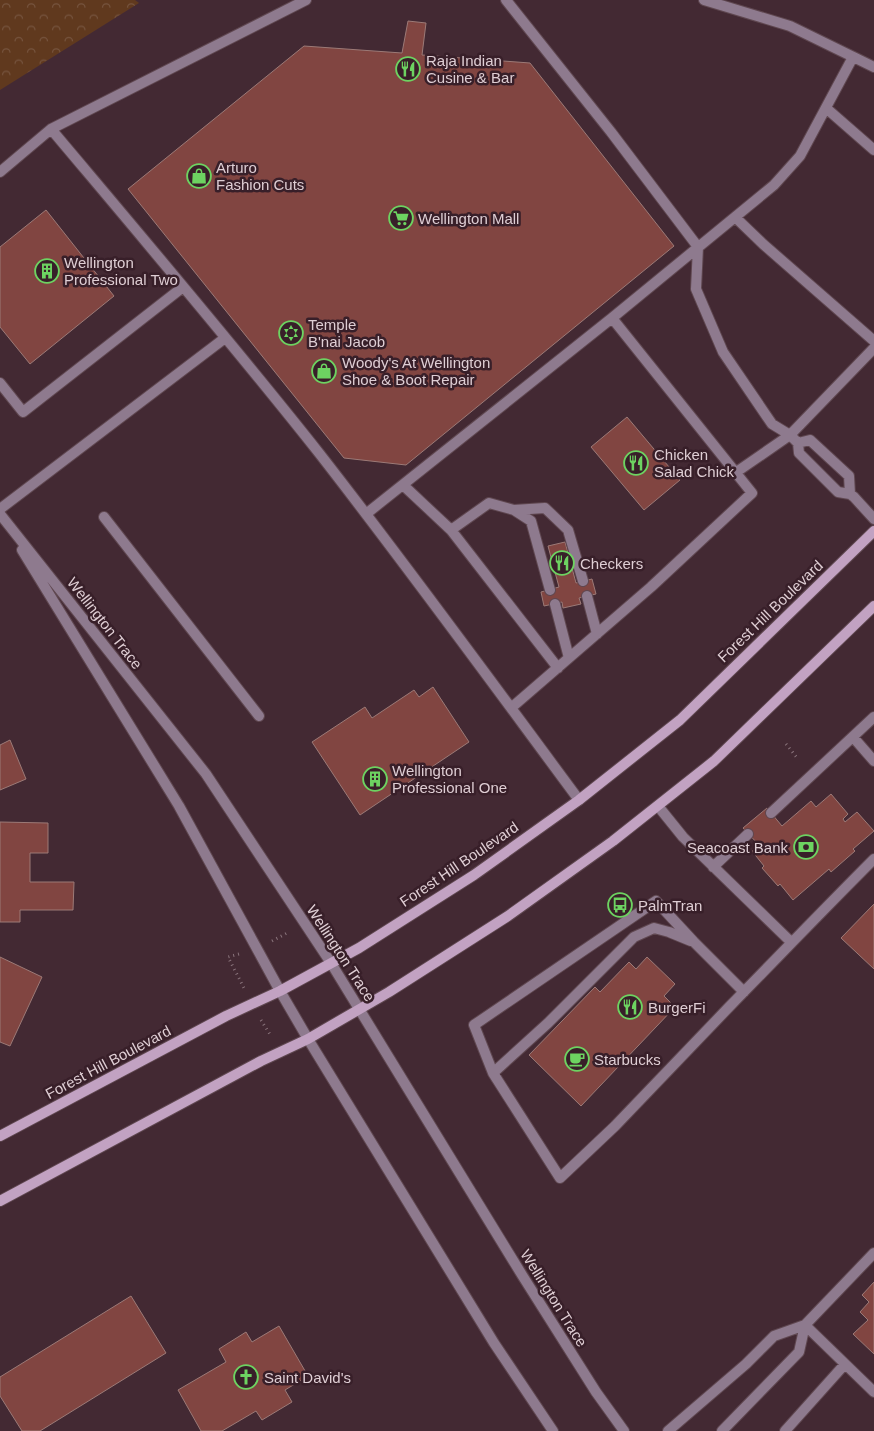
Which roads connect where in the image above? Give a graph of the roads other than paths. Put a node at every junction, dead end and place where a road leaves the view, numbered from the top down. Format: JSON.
{"nodes":[{"id":1,"x":306,"y":0,"type":"edge"},
{"id":2,"x":506,"y":0,"type":"edge"},
{"id":3,"x":704,"y":0,"type":"edge"},
{"id":4,"x":853,"y":57,"type":"junction"},
{"id":5,"x":874,"y":67,"type":"edge"},
{"id":6,"x":826,"y":108,"type":"junction"},
{"id":7,"x":51,"y":129,"type":"junction"},
{"id":8,"x":874,"y":150,"type":"edge"},
{"id":9,"x":0,"y":172,"type":"edge"},
{"id":10,"x":735,"y":217,"type":"junction"},
{"id":11,"x":698,"y":247,"type":"junction"},
{"id":12,"x":183,"y":287,"type":"junction"},
{"id":13,"x":612,"y":318,"type":"junction"},
{"id":14,"x":225,"y":338,"type":"junction"},
{"id":15,"x":874,"y":341,"type":"edge"},
{"id":16,"x":874,"y":348,"type":"edge"},
{"id":17,"x":0,"y":383,"type":"edge"},
{"id":18,"x":794,"y":439,"type":"junction"},
{"id":19,"x":735,"y":473,"type":"junction"},
{"id":20,"x":402,"y":485,"type":"junction"},
{"id":21,"x":850,"y":494,"type":"junction"},
{"id":22,"x":0,"y":509,"type":"edge"},
{"id":23,"x":514,"y":510,"type":"junction"},
{"id":24,"x":366,"y":514,"type":"junction"},
{"id":25,"x":0,"y":515,"type":"edge"},
{"id":26,"x":104,"y":517,"type":"dead end"},
{"id":27,"x":874,"y":518,"type":"edge"},
{"id":28,"x":451,"y":530,"type":"junction"},
{"id":29,"x":874,"y":531,"type":"edge"},
{"id":30,"x":583,"y":581,"type":"dead end"},
{"id":31,"x":550,"y":590,"type":"dead end"},
{"id":32,"x":587,"y":596,"type":"dead end"},
{"id":33,"x":555,"y":604,"type":"dead end"},
{"id":34,"x":874,"y":606,"type":"edge"},
{"id":35,"x":597,"y":634,"type":"junction"},
{"id":36,"x":570,"y":658,"type":"junction"},
{"id":37,"x":558,"y":668,"type":"junction"},
{"id":38,"x":511,"y":708,"type":"junction"},
{"id":39,"x":259,"y":716,"type":"dead end"},
{"id":40,"x":874,"y":718,"type":"edge"},
{"id":41,"x":853,"y":737,"type":"junction"},
{"id":42,"x":874,"y":761,"type":"edge"},
{"id":43,"x":579,"y":800,"type":"junction"},
{"id":44,"x":658,"y":806,"type":"junction"},
{"id":45,"x":771,"y":813,"type":"dead end"},
{"id":46,"x":748,"y":834,"type":"dead end"},
{"id":47,"x":874,"y":859,"type":"edge"},
{"id":48,"x":713,"y":867,"type":"junction"},
{"id":49,"x":694,"y":942,"type":"junction"},
{"id":50,"x":791,"y":942,"type":"junction"},
{"id":51,"x":331,"y":963,"type":"junction"},
{"id":52,"x":280,"y":991,"type":"junction"},
{"id":53,"x":744,"y":992,"type":"junction"},
{"id":54,"x":360,"y":1010,"type":"junction"},
{"id":55,"x":308,"y":1039,"type":"junction"},
{"id":56,"x":493,"y":1073,"type":"junction"},
{"id":57,"x":0,"y":1136,"type":"edge"},
{"id":58,"x":0,"y":1201,"type":"edge"},
{"id":59,"x":874,"y":1253,"type":"edge"},
{"id":60,"x":805,"y":1325,"type":"junction"},
{"id":61,"x":845,"y":1364,"type":"junction"},
{"id":62,"x":874,"y":1392,"type":"edge"},
{"id":63,"x":554,"y":1431,"type":"edge"},
{"id":64,"x":624,"y":1431,"type":"edge"},
{"id":65,"x":668,"y":1431,"type":"edge"},
{"id":66,"x":722,"y":1431,"type":"edge"},
{"id":67,"x":784,"y":1431,"type":"edge"}],
"edges":[{"from":1,"to":7,"type":"street"},
{"from":2,"to":11,"type":"street"},
{"from":3,"to":4,"type":"street"},
{"from":4,"to":5,"type":"street"},
{"from":4,"to":6,"type":"street"},
{"from":6,"to":8,"type":"street"},
{"from":6,"to":10,"type":"street"},
{"from":7,"to":9,"type":"street"},
{"from":7,"to":12,"type":"street"},
{"from":10,"to":11,"type":"street"},
{"from":10,"to":15,"type":"street"},
{"from":11,"to":13,"type":"street"},
{"from":11,"to":18,"type":"street"},
{"from":12,"to":14,"type":"street"},
{"from":12,"to":17,"type":"street"},
{"from":13,"to":19,"type":"street"},
{"from":13,"to":20,"type":"street"},
{"from":14,"to":22,"type":"street"},
{"from":14,"to":24,"type":"street"},
{"from":16,"to":18,"type":"street"},
{"from":18,"to":19,"type":"street"},
{"from":18,"to":21,"type":"street"},
{"from":18,"to":21,"type":"street"},
{"from":19,"to":35,"type":"street"},
{"from":20,"to":24,"type":"street"},
{"from":20,"to":28,"type":"street"},
{"from":21,"to":27,"type":"street"},
{"from":23,"to":28,"type":"street"},
{"from":23,"to":30,"type":"street"},
{"from":23,"to":31,"type":"street"},
{"from":24,"to":38,"type":"street"},
{"from":25,"to":51,"type":"street","name":"Wellington Trace"},
{"from":25,"to":52,"type":"street","name":"Wellington Trace"},
{"from":26,"to":39,"type":"street"},
{"from":28,"to":37,"type":"street"},
{"from":29,"to":43,"type":"main road","name":"Forest Hill Boulevard"},
{"from":32,"to":35,"type":"street"},
{"from":33,"to":36,"type":"street"},
{"from":34,"to":44,"type":"main road"},
{"from":35,"to":36,"type":"street"},
{"from":36,"to":37,"type":"street"},
{"from":37,"to":38,"type":"street"},
{"from":38,"to":43,"type":"street"},
{"from":40,"to":41,"type":"street"},
{"from":41,"to":42,"type":"street"},
{"from":41,"to":45,"type":"street"},
{"from":43,"to":51,"type":"main road","name":"Forest Hill Boulevard"},
{"from":44,"to":48,"type":"street"},
{"from":44,"to":54,"type":"main road"},
{"from":46,"to":48,"type":"street"},
{"from":47,"to":50,"type":"street"},
{"from":48,"to":50,"type":"street"},
{"from":49,"to":53,"type":"street"},
{"from":49,"to":56,"type":"street"},
{"from":49,"to":56,"type":"street"},
{"from":50,"to":53,"type":"street"},
{"from":51,"to":52,"type":"main road","name":"Forest Hill Boulevard"},
{"from":51,"to":54,"type":"street","name":"Wellington Trace"},
{"from":52,"to":55,"type":"street","name":"Wellington Trace"},
{"from":52,"to":57,"type":"main road","name":"Forest Hill Boulevard"},
{"from":53,"to":56,"type":"street"},
{"from":54,"to":55,"type":"main road"},
{"from":54,"to":64,"type":"street","name":"Wellington Trace"},
{"from":55,"to":58,"type":"main road"},
{"from":55,"to":63,"type":"street","name":"Wellington Trace"},
{"from":59,"to":60,"type":"street"},
{"from":60,"to":61,"type":"street"},
{"from":60,"to":65,"type":"street"},
{"from":60,"to":66,"type":"street"},
{"from":61,"to":62,"type":"street"},
{"from":61,"to":67,"type":"street"}]}
